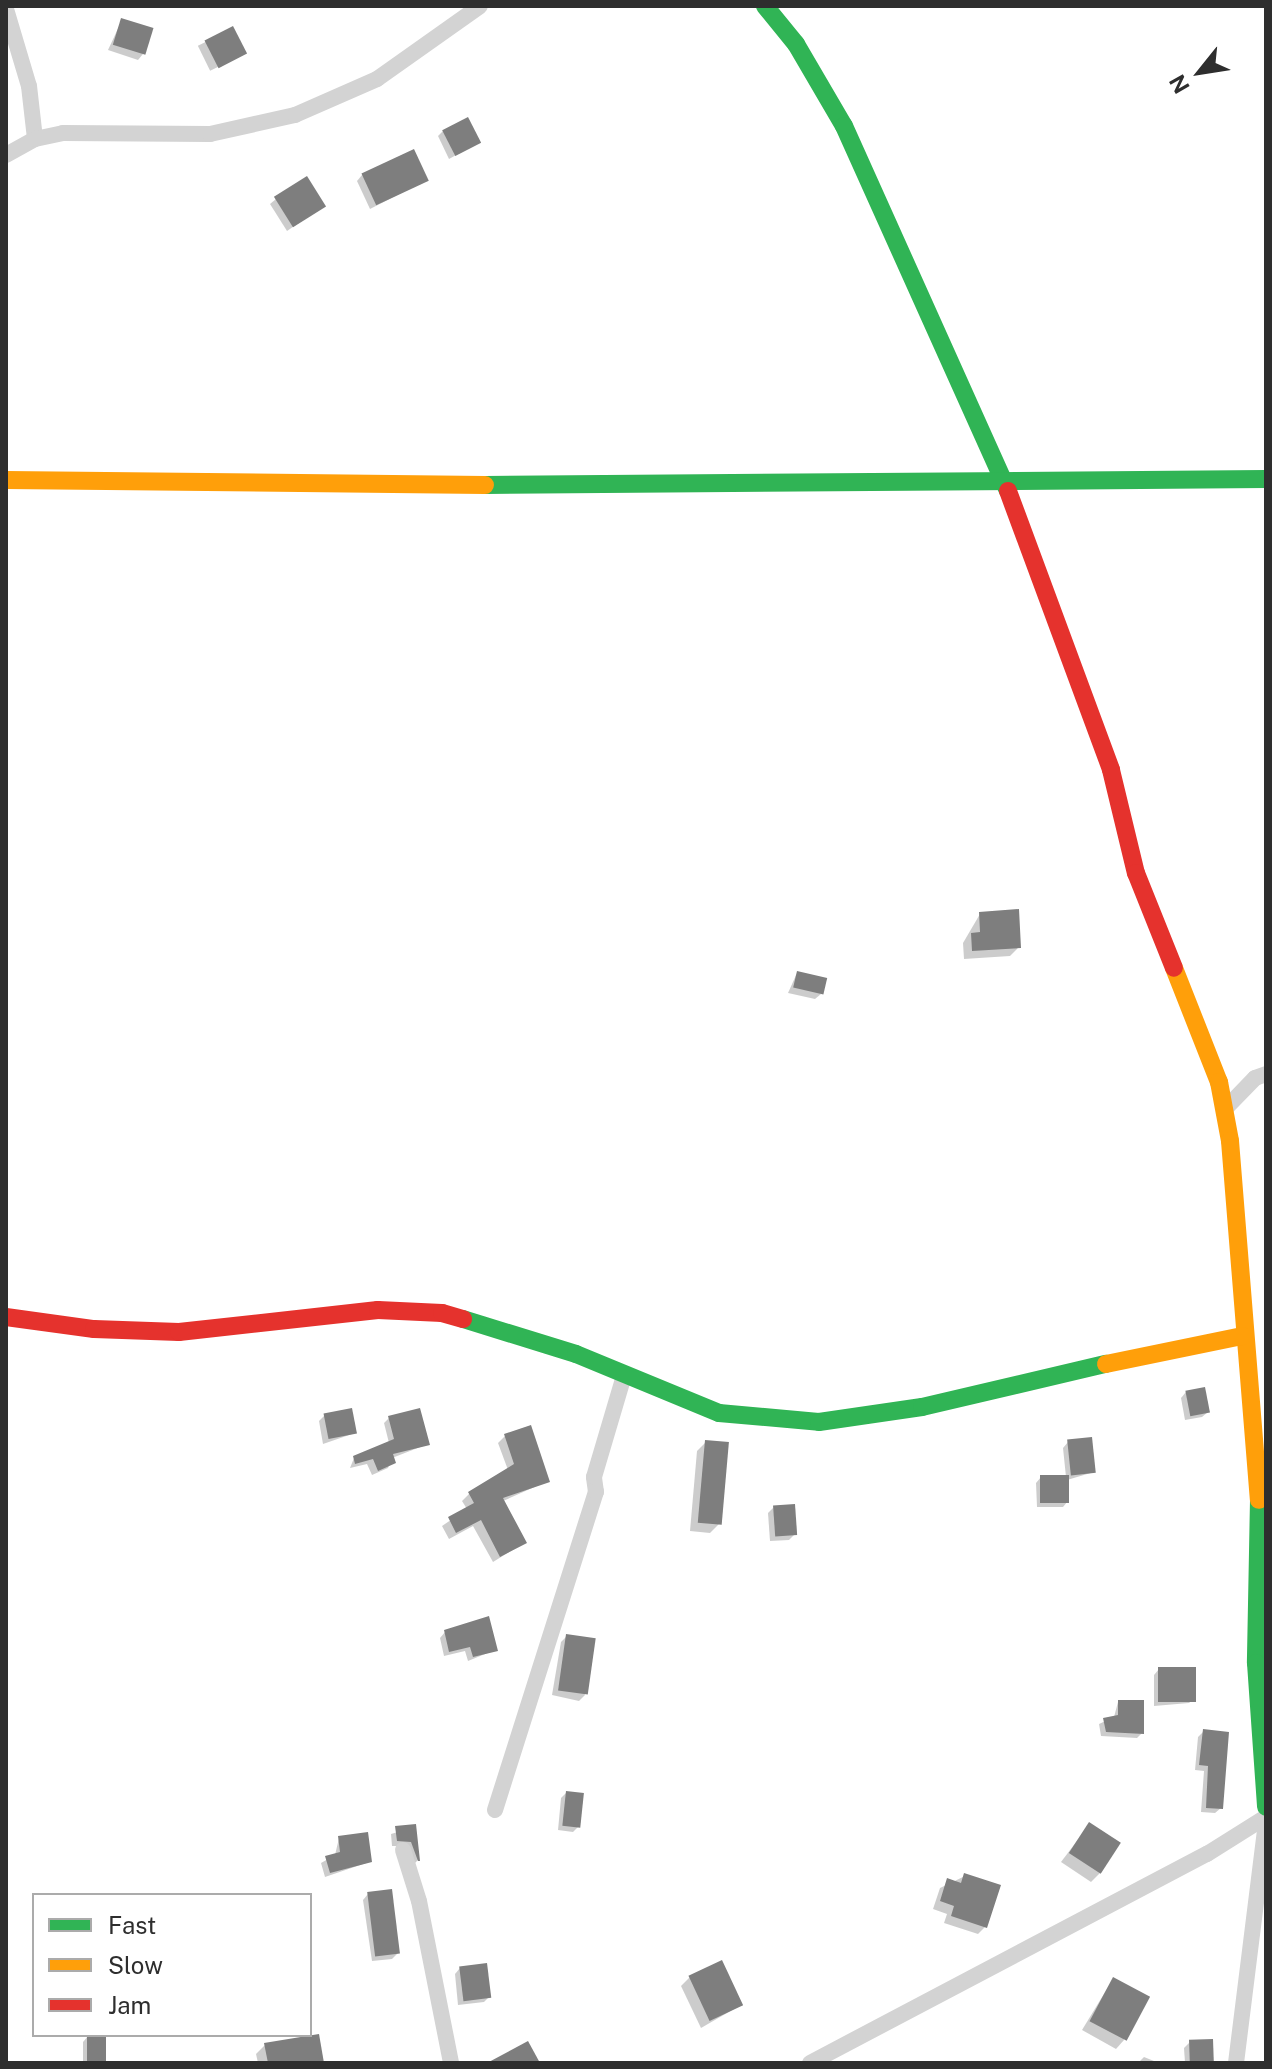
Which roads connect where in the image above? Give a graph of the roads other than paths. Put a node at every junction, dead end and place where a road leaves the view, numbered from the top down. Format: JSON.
{"nodes":[{"id":1,"x":480,"y":6,"type":"edge"},
{"id":2,"x":765,"y":6,"type":"edge"},
{"id":3,"x":6,"y":9,"type":"edge"},
{"id":4,"x":35,"y":139,"type":"junction"},
{"id":5,"x":6,"y":155,"type":"edge"},
{"id":6,"x":1266,"y":479,"type":"edge"},
{"id":7,"x":6,"y":480,"type":"edge"},
{"id":8,"x":1006,"y":484,"type":"junction"},
{"id":9,"x":1266,"y":1074,"type":"edge"},
{"id":10,"x":1225,"y":1109,"type":"junction"},
{"id":11,"x":6,"y":1317,"type":"edge"},
{"id":12,"x":1242,"y":1336,"type":"junction"},
{"id":13,"x":624,"y":1376,"type":"junction"},
{"id":14,"x":1258,"y":1399,"type":"edge"},
{"id":15,"x":1266,"y":1807,"type":"edge"},
{"id":16,"x":495,"y":1810,"type":"dead end"},
{"id":17,"x":1266,"y":1819,"type":"edge"},
{"id":18,"x":403,"y":1850,"type":"dead end"},
{"id":19,"x":451,"y":2063,"type":"edge"},
{"id":20,"x":810,"y":2063,"type":"edge"},
{"id":21,"x":1236,"y":2063,"type":"edge"}],
"edges":[{"from":1,"to":4,"type":"street"},
{"from":2,"to":8,"type":"street"},
{"from":3,"to":4,"type":"street"},
{"from":4,"to":5,"type":"street"},
{"from":6,"to":8,"type":"street"},
{"from":7,"to":8,"type":"street"},
{"from":8,"to":10,"type":"street"},
{"from":9,"to":10,"type":"street"},
{"from":10,"to":12,"type":"street"},
{"from":11,"to":13,"type":"street"},
{"from":12,"to":13,"type":"street"},
{"from":12,"to":14,"type":"street"},
{"from":13,"to":16,"type":"street"},
{"from":14,"to":15,"type":"street"},
{"from":17,"to":20,"type":"street"},
{"from":17,"to":21,"type":"street"},
{"from":18,"to":19,"type":"street"}]}
